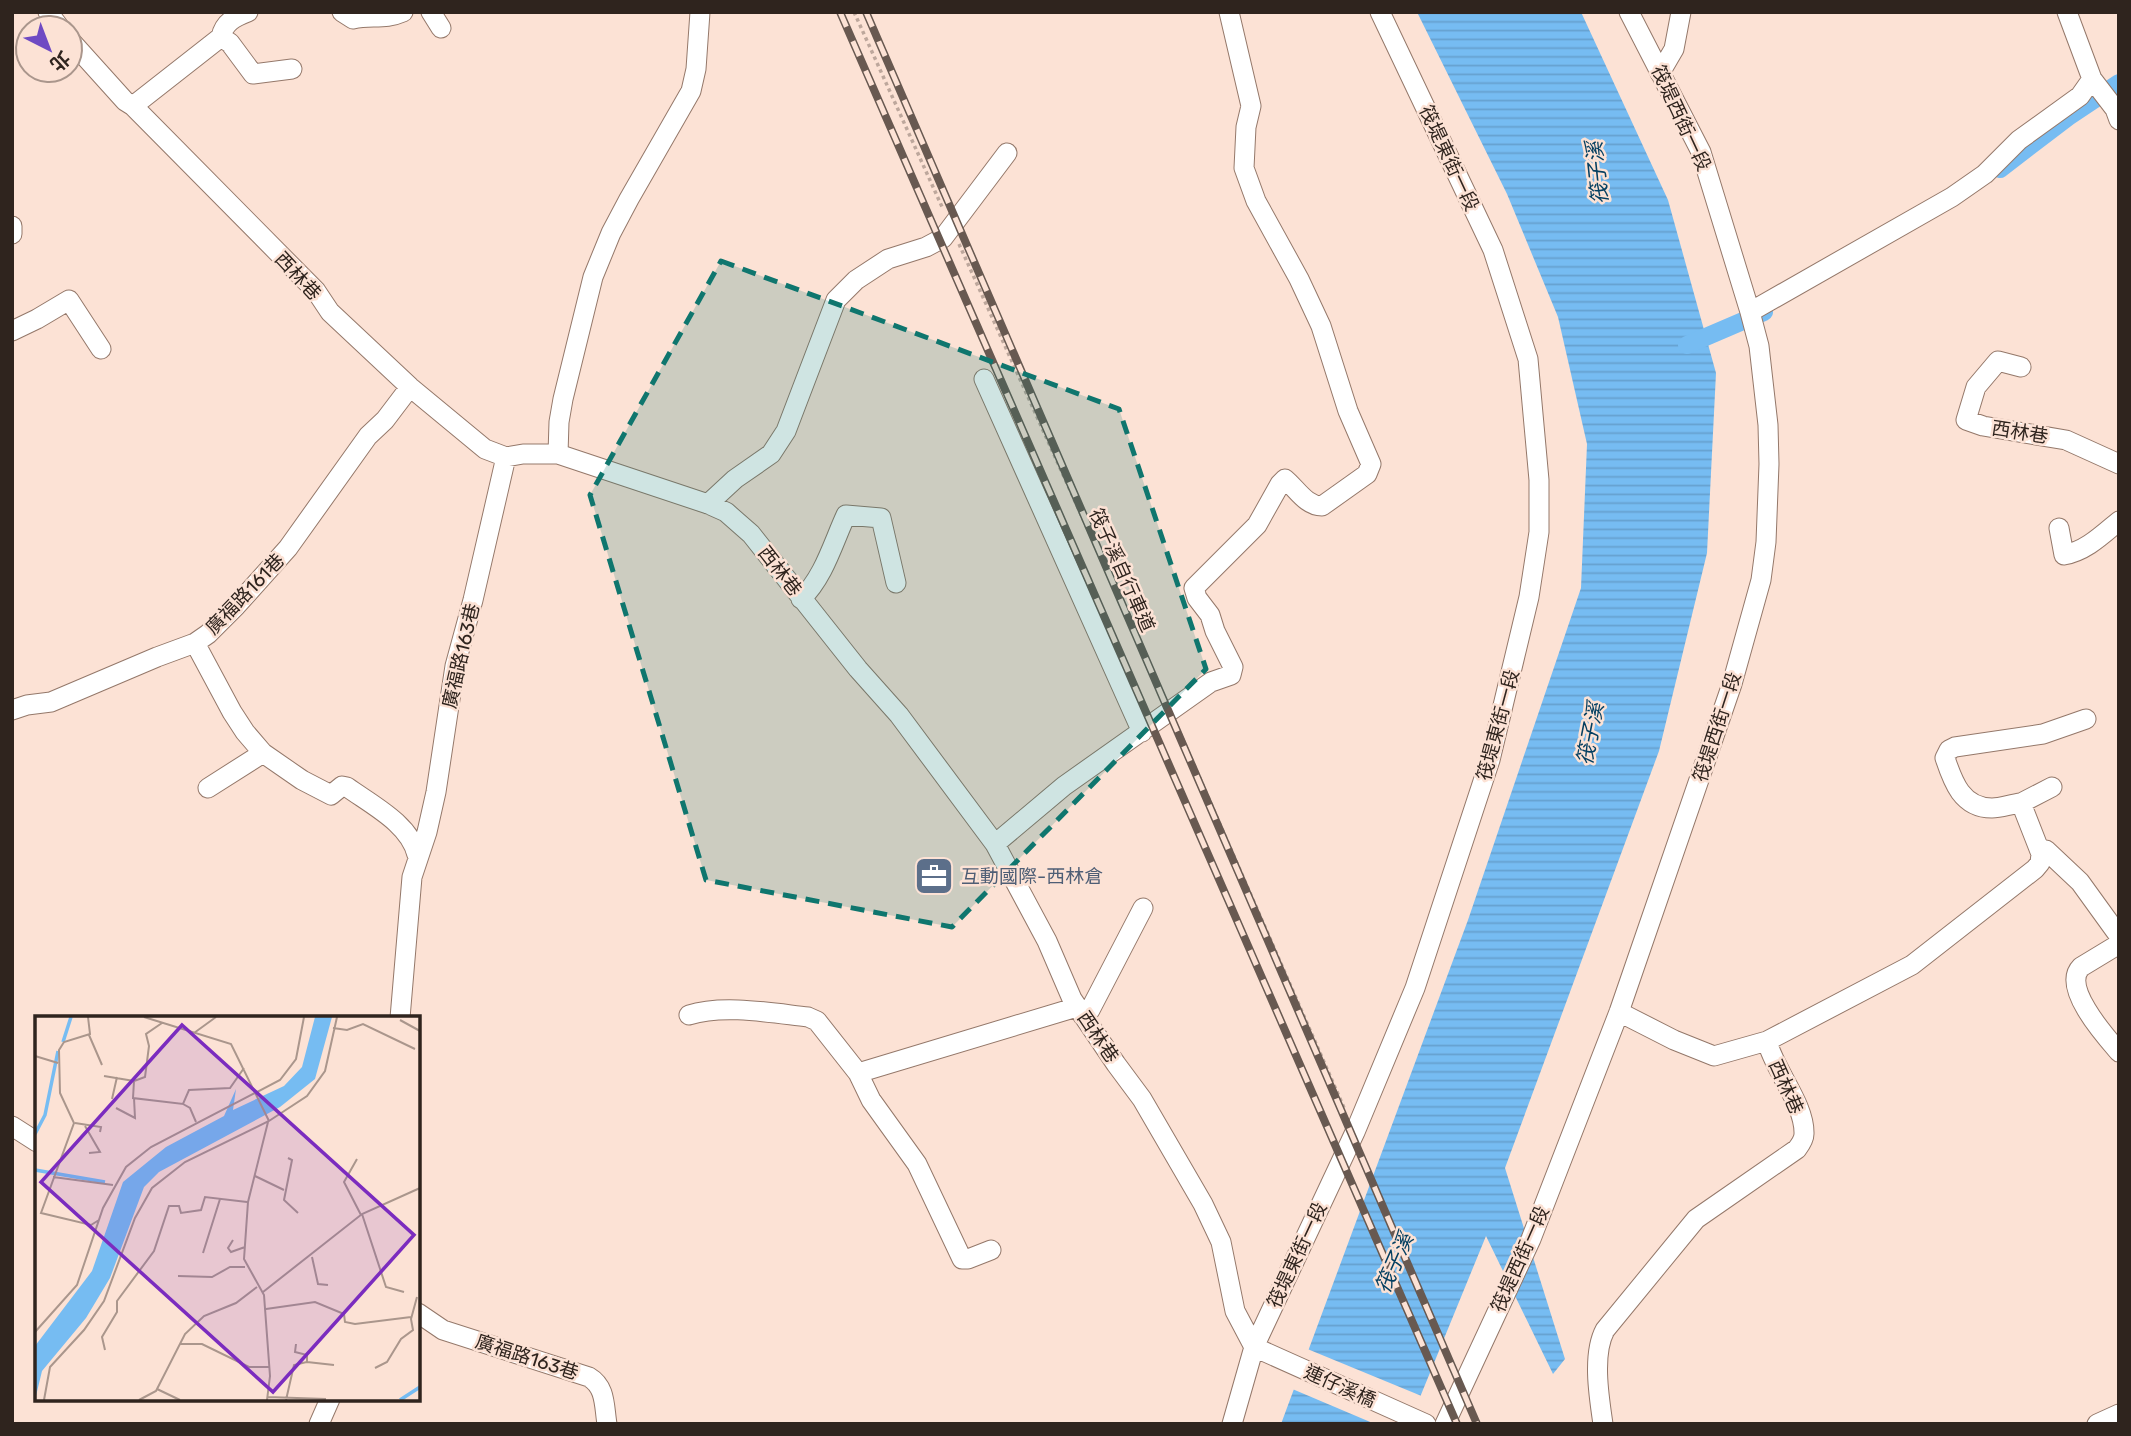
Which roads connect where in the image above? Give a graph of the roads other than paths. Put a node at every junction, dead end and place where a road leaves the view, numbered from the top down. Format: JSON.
{"nodes":[{"id":1,"x":248,"y":12,"type":"edge"},
{"id":2,"x":342,"y":12,"type":"edge"},
{"id":3,"x":402,"y":12,"type":"edge"},
{"id":4,"x":700,"y":12,"type":"edge"},
{"id":5,"x":1229,"y":12,"type":"edge"},
{"id":6,"x":1380,"y":12,"type":"edge"},
{"id":7,"x":1629,"y":12,"type":"edge"},
{"id":8,"x":1681,"y":12,"type":"edge"},
{"id":9,"x":2067,"y":12,"type":"edge"},
{"id":10,"x":221,"y":37,"type":"junction"},
{"id":11,"x":84,"y":56,"type":"edge"},
{"id":12,"x":292,"y":69,"type":"dead end"},
{"id":13,"x":1660,"y":73,"type":"junction"},
{"id":14,"x":2092,"y":79,"type":"junction"},
{"id":15,"x":133,"y":106,"type":"junction"},
{"id":16,"x":2119,"y":120,"type":"edge"},
{"id":17,"x":1007,"y":153,"type":"dead end"},
{"id":18,"x":12,"y":226,"type":"edge"},
{"id":19,"x":12,"y":234,"type":"edge"},
{"id":20,"x":1750,"y":312,"type":"junction"},
{"id":21,"x":12,"y":331,"type":"edge"},
{"id":22,"x":101,"y":349,"type":"dead end"},
{"id":23,"x":2021,"y":368,"type":"dead end"},
{"id":24,"x":984,"y":379,"type":"dead end"},
{"id":25,"x":411,"y":387,"type":"junction"},
{"id":26,"x":558,"y":454,"type":"junction"},
{"id":27,"x":506,"y":457,"type":"junction"},
{"id":28,"x":2119,"y":464,"type":"edge"},
{"id":29,"x":708,"y":504,"type":"junction"},
{"id":30,"x":2119,"y":521,"type":"edge"},
{"id":31,"x":2059,"y":527,"type":"dead end"},
{"id":32,"x":896,"y":583,"type":"dead end"},
{"id":33,"x":801,"y":599,"type":"junction"},
{"id":34,"x":195,"y":643,"type":"junction"},
{"id":35,"x":12,"y":710,"type":"edge"},
{"id":36,"x":2086,"y":719,"type":"dead end"},
{"id":37,"x":1142,"y":732,"type":"junction"},
{"id":38,"x":263,"y":752,"type":"junction"},
{"id":39,"x":2052,"y":787,"type":"dead end"},
{"id":40,"x":208,"y":789,"type":"dead end"},
{"id":41,"x":2021,"y":803,"type":"junction"},
{"id":42,"x":995,"y":844,"type":"junction"},
{"id":43,"x":2041,"y":854,"type":"junction"},
{"id":44,"x":417,"y":855,"type":"junction"},
{"id":45,"x":1143,"y":908,"type":"dead end"},
{"id":46,"x":2119,"y":936,"type":"edge"},
{"id":47,"x":2119,"y":944,"type":"edge"},
{"id":48,"x":1080,"y":1012,"type":"junction"},
{"id":49,"x":1619,"y":1012,"type":"junction"},
{"id":50,"x":689,"y":1015,"type":"dead end"},
{"id":51,"x":400,"y":1016,"type":"edge"},
{"id":52,"x":1767,"y":1041,"type":"junction"},
{"id":53,"x":2119,"y":1052,"type":"edge"},
{"id":54,"x":858,"y":1073,"type":"junction"},
{"id":55,"x":12,"y":1126,"type":"edge"},
{"id":56,"x":35,"y":1141,"type":"edge"},
{"id":57,"x":992,"y":1250,"type":"dead end"},
{"id":58,"x":420,"y":1314,"type":"edge"},
{"id":59,"x":1261,"y":1351,"type":"junction"},
{"id":60,"x":329,"y":1401,"type":"edge"},
{"id":61,"x":2119,"y":1414,"type":"edge"},
{"id":62,"x":319,"y":1424,"type":"edge"},
{"id":63,"x":607,"y":1424,"type":"edge"},
{"id":64,"x":1232,"y":1424,"type":"edge"},
{"id":65,"x":1426,"y":1424,"type":"edge"},
{"id":66,"x":1445,"y":1424,"type":"edge"},
{"id":67,"x":1603,"y":1424,"type":"edge"},
{"id":68,"x":2097,"y":1424,"type":"edge"}],
"edges":[{"from":1,"to":10,"type":"street"},
{"from":2,"to":3,"type":"street"},
{"from":4,"to":26,"type":"street"},
{"from":5,"to":37,"type":"street"},
{"from":6,"to":59,"type":"street","name":"筏堤東街一段"},
{"from":7,"to":13,"type":"street","name":"筏堤西街一段"},
{"from":8,"to":13,"type":"street"},
{"from":9,"to":14,"type":"street"},
{"from":10,"to":12,"type":"street"},
{"from":10,"to":15,"type":"street"},
{"from":11,"to":15,"type":"street","name":"西林巷"},
{"from":13,"to":20,"type":"street","name":"筏堤西街一段"},
{"from":14,"to":16,"type":"street"},
{"from":14,"to":20,"type":"street"},
{"from":15,"to":25,"type":"street","name":"西林巷"},
{"from":17,"to":29,"type":"street"},
{"from":18,"to":19,"type":"street"},
{"from":20,"to":49,"type":"street","name":"筏堤西街一段"},
{"from":21,"to":22,"type":"street"},
{"from":23,"to":28,"type":"street","name":"西林巷"},
{"from":24,"to":37,"type":"street"},
{"from":25,"to":27,"type":"street","name":"西林巷"},
{"from":25,"to":34,"type":"street","name":"廣福路161巷"},
{"from":26,"to":27,"type":"street","name":"西林巷"},
{"from":26,"to":29,"type":"street","name":"西林巷"},
{"from":27,"to":44,"type":"street","name":"廣福路163巷"},
{"from":29,"to":33,"type":"street","name":"西林巷"},
{"from":30,"to":31,"type":"street"},
{"from":32,"to":33,"type":"street"},
{"from":33,"to":42,"type":"street","name":"西林巷"},
{"from":34,"to":35,"type":"street","name":"廣福路161巷"},
{"from":34,"to":38,"type":"street"},
{"from":36,"to":41,"type":"street"},
{"from":37,"to":42,"type":"street"},
{"from":38,"to":40,"type":"street"},
{"from":38,"to":44,"type":"street"},
{"from":39,"to":41,"type":"street"},
{"from":41,"to":43,"type":"street"},
{"from":42,"to":48,"type":"street","name":"西林巷"},
{"from":43,"to":46,"type":"street"},
{"from":43,"to":52,"type":"street","name":"西林巷"},
{"from":44,"to":51,"type":"street","name":"廣福路163巷"},
{"from":45,"to":48,"type":"street"},
{"from":47,"to":53,"type":"street"},
{"from":48,"to":54,"type":"street"},
{"from":48,"to":59,"type":"street","name":"西林巷"},
{"from":49,"to":52,"type":"street"},
{"from":49,"to":66,"type":"street","name":"筏堤西街一段"},
{"from":50,"to":54,"type":"street"},
{"from":52,"to":67,"type":"street","name":"西林巷"},
{"from":54,"to":57,"type":"street"},
{"from":55,"to":56,"type":"street"},
{"from":58,"to":63,"type":"street","name":"廣福路163巷"},
{"from":59,"to":64,"type":"street","name":"筏堤東街一段"},
{"from":59,"to":65,"type":"street","name":"連仔溪橋"},
{"from":60,"to":62,"type":"street"},
{"from":61,"to":68,"type":"street"}]}
